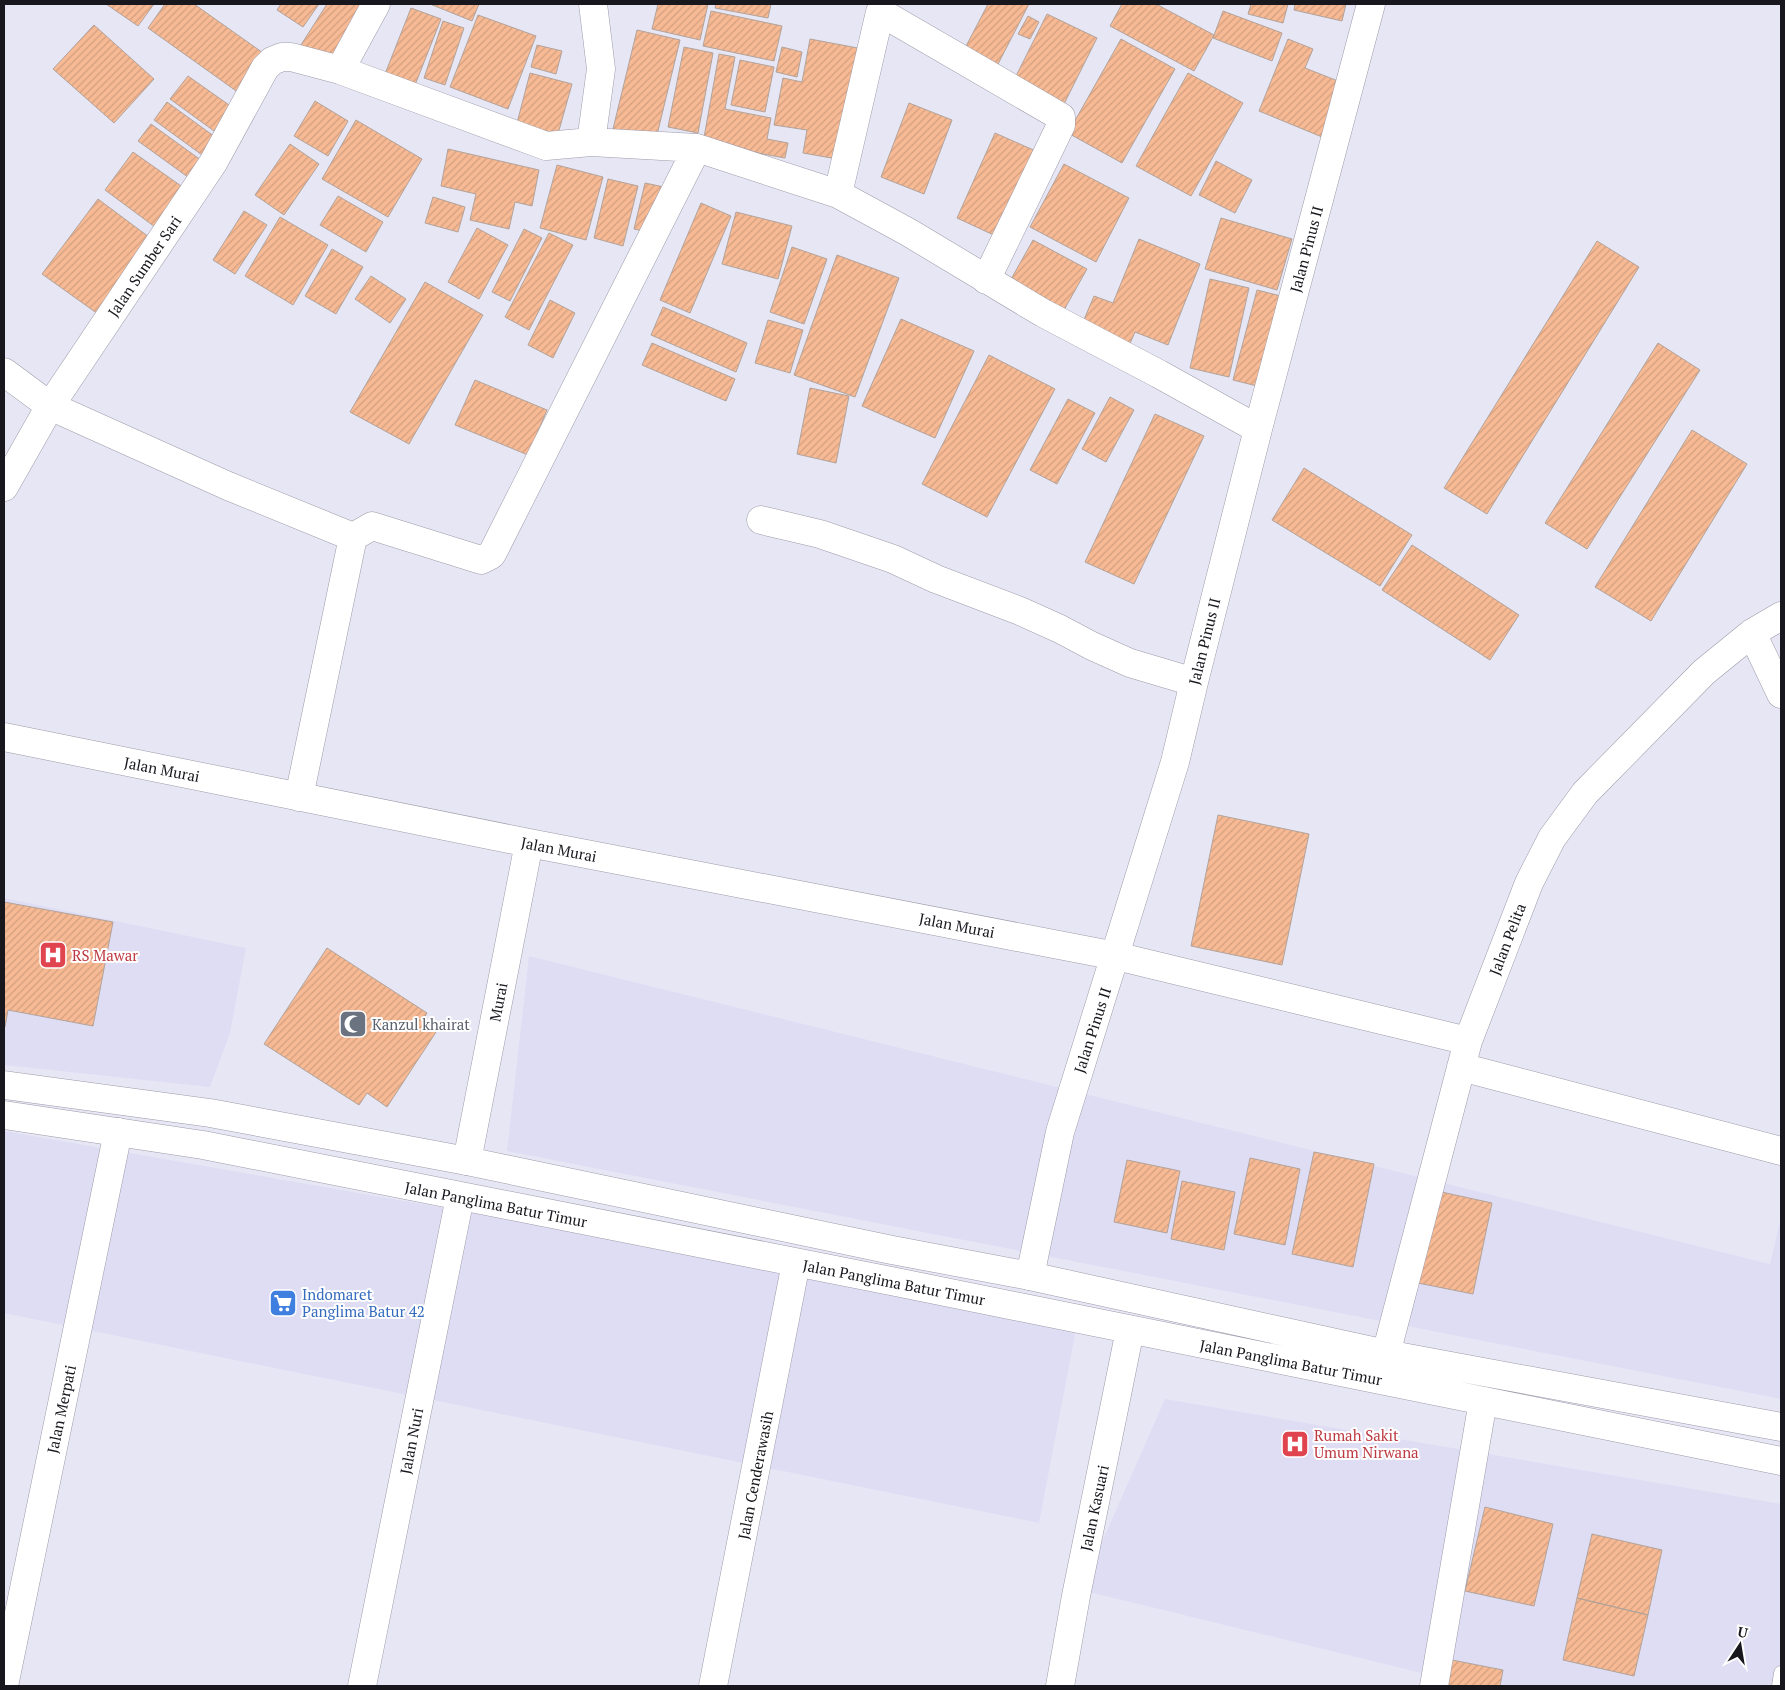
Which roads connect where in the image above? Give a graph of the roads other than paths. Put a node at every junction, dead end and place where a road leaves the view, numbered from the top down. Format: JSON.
{"nodes":[{"id":1,"x":376,"y":4,"type":"edge"},
{"id":2,"x":593,"y":4,"type":"edge"},
{"id":3,"x":1371,"y":4,"type":"edge"},
{"id":4,"x":881,"y":8,"type":"edge"},
{"id":5,"x":340,"y":70,"type":"junction"},
{"id":6,"x":591,"y":142,"type":"junction"},
{"id":7,"x":697,"y":148,"type":"junction"},
{"id":8,"x":838,"y":194,"type":"junction"},
{"id":9,"x":986,"y":280,"type":"junction"},
{"id":10,"x":4,"y":372,"type":"edge"},
{"id":11,"x":50,"y":406,"type":"junction"},
{"id":12,"x":1258,"y":429,"type":"junction"},
{"id":13,"x":4,"y":487,"type":"edge"},
{"id":14,"x":761,"y":520,"type":"dead end"},
{"id":15,"x":353,"y":538,"type":"junction"},
{"id":16,"x":1781,"y":616,"type":"edge"},
{"id":17,"x":1752,"y":633,"type":"junction"},
{"id":18,"x":1194,"y":682,"type":"junction"},
{"id":19,"x":1781,"y":694,"type":"edge"},
{"id":20,"x":4,"y":736,"type":"edge"},
{"id":21,"x":299,"y":797,"type":"junction"},
{"id":22,"x":529,"y":843,"type":"junction"},
{"id":23,"x":1116,"y":956,"type":"junction"},
{"id":24,"x":1468,"y":1040,"type":"junction"},
{"id":25,"x":1462,"y":1067,"type":"junction"},
{"id":26,"x":4,"y":1086,"type":"edge"},
{"id":27,"x":4,"y":1115,"type":"edge"},
{"id":28,"x":118,"y":1132,"type":"junction"},
{"id":29,"x":1781,"y":1151,"type":"edge"},
{"id":30,"x":467,"y":1161,"type":"junction"},
{"id":31,"x":460,"y":1196,"type":"junction"},
{"id":32,"x":696,"y":1209,"type":"junction"},
{"id":33,"x":689,"y":1242,"type":"junction"},
{"id":34,"x":796,"y":1263,"type":"junction"},
{"id":35,"x":1030,"y":1276,"type":"junction"},
{"id":36,"x":1130,"y":1330,"type":"junction"},
{"id":37,"x":1386,"y":1354,"type":"junction"},
{"id":38,"x":1483,"y":1401,"type":"junction"},
{"id":39,"x":1781,"y":1427,"type":"edge"},
{"id":40,"x":1781,"y":1461,"type":"edge"},
{"id":41,"x":1781,"y":1673,"type":"edge"},
{"id":42,"x":4,"y":1686,"type":"edge"},
{"id":43,"x":362,"y":1686,"type":"edge"},
{"id":44,"x":713,"y":1686,"type":"edge"},
{"id":45,"x":1060,"y":1686,"type":"edge"},
{"id":46,"x":1434,"y":1686,"type":"edge"},
{"id":47,"x":1779,"y":1686,"type":"edge"}],
"edges":[{"from":1,"to":5,"type":"street"},
{"from":2,"to":6,"type":"street"},
{"from":3,"to":12,"type":"street","name":"Jalan Pinus II"},
{"from":4,"to":8,"type":"street"},
{"from":4,"to":9,"type":"street"},
{"from":5,"to":6,"type":"street"},
{"from":5,"to":11,"type":"street","name":"Jalan Sumber Sari"},
{"from":6,"to":7,"type":"street"},
{"from":7,"to":8,"type":"street"},
{"from":7,"to":15,"type":"street"},
{"from":8,"to":9,"type":"street"},
{"from":9,"to":12,"type":"street"},
{"from":10,"to":11,"type":"street"},
{"from":11,"to":13,"type":"street","name":"Jalan Sumber Sari"},
{"from":11,"to":15,"type":"street"},
{"from":12,"to":18,"type":"street","name":"Jalan Pinus II"},
{"from":14,"to":18,"type":"street"},
{"from":15,"to":21,"type":"street"},
{"from":16,"to":17,"type":"street","name":"Jalan Pelita"},
{"from":17,"to":19,"type":"street"},
{"from":17,"to":24,"type":"street","name":"Jalan Pelita"},
{"from":18,"to":23,"type":"street","name":"Jalan Pinus II"},
{"from":20,"to":21,"type":"street","name":"Jalan Murai"},
{"from":21,"to":22,"type":"street","name":"Jalan Murai"},
{"from":22,"to":23,"type":"street","name":"Jalan Murai"},
{"from":22,"to":30,"type":"street","name":"Murai"},
{"from":23,"to":24,"type":"street","name":"Jalan Murai"},
{"from":23,"to":35,"type":"street","name":"Jalan Pinus II"},
{"from":24,"to":25,"type":"street","name":"Jalan Pelita"},
{"from":25,"to":29,"type":"street"},
{"from":25,"to":37,"type":"street","name":"Jalan Pelita"},
{"from":26,"to":30,"type":"street","name":"Jalan Panglima Batur Timur"},
{"from":27,"to":28,"type":"street","name":"Jalan Panglima Batur Timur"},
{"from":28,"to":31,"type":"street","name":"Jalan Panglima Batur Timur"},
{"from":28,"to":42,"type":"street","name":"Jalan Merpati"},
{"from":30,"to":32,"type":"street","name":"Jalan Panglima Batur Timur"},
{"from":31,"to":33,"type":"street","name":"Jalan Panglima Batur Timur"},
{"from":31,"to":43,"type":"street","name":"Jalan Nuri"},
{"from":32,"to":33,"type":"street"},
{"from":32,"to":35,"type":"street","name":"Jalan Panglima Batur Timur"},
{"from":33,"to":34,"type":"street","name":"Jalan Panglima Batur Timur"},
{"from":34,"to":36,"type":"street","name":"Jalan Panglima Batur Timur"},
{"from":34,"to":44,"type":"street","name":"Jalan Cenderawasih"},
{"from":35,"to":37,"type":"street","name":"Jalan Panglima Batur Timur"},
{"from":36,"to":38,"type":"street","name":"Jalan Panglima Batur Timur"},
{"from":36,"to":45,"type":"street","name":"Jalan Kasuari"},
{"from":37,"to":39,"type":"street","name":"Jalan Panglima Batur Timur"},
{"from":38,"to":40,"type":"street","name":"Jalan Panglima Batur Timur"},
{"from":38,"to":46,"type":"street"},
{"from":41,"to":47,"type":"lane"}]}
